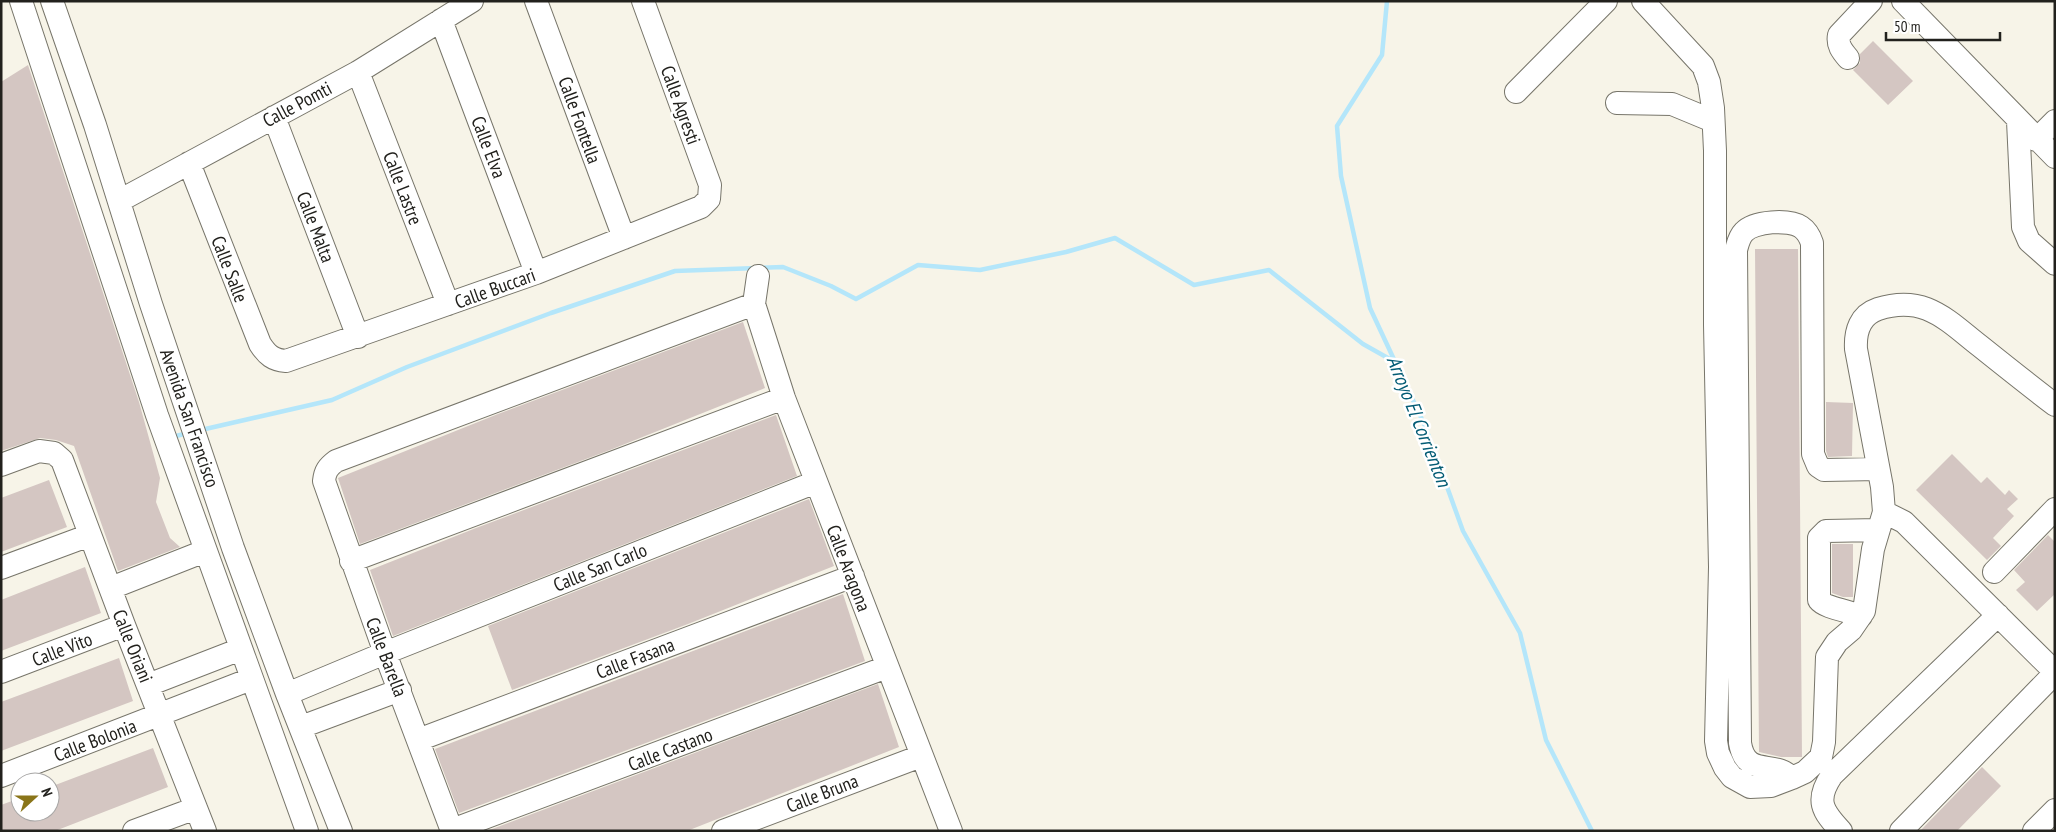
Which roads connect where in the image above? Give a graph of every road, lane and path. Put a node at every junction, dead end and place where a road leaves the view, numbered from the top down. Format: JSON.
{"nodes":[{"id":1,"x":21,"y":1,"type":"edge"},
{"id":2,"x":52,"y":1,"type":"edge"},
{"id":3,"x":472,"y":1,"type":"edge"},
{"id":4,"x":536,"y":1,"type":"edge"},
{"id":5,"x":643,"y":1,"type":"edge"},
{"id":6,"x":1606,"y":1,"type":"edge"},
{"id":7,"x":1643,"y":1,"type":"edge"},
{"id":8,"x":1871,"y":1,"type":"edge"},
{"id":9,"x":1903,"y":1,"type":"edge"},
{"id":10,"x":441,"y":20,"type":"junction"},
{"id":11,"x":1848,"y":58,"type":"dead end"},
{"id":12,"x":358,"y":72,"type":"junction"},
{"id":13,"x":1516,"y":92,"type":"dead end"},
{"id":14,"x":1617,"y":103,"type":"dead end"},
{"id":15,"x":274,"y":117,"type":"junction"},
{"id":16,"x":1713,"y":121,"type":"junction"},
{"id":17,"x":2018,"y":121,"type":"junction"},
{"id":18,"x":2055,"y":121,"type":"edge"},
{"id":19,"x":2036,"y":140,"type":"junction"},
{"id":20,"x":2055,"y":157,"type":"edge"},
{"id":21,"x":189,"y":163,"type":"junction"},
{"id":22,"x":119,"y":201,"type":"junction"},
{"id":23,"x":701,"y":207,"type":"joint"},
{"id":24,"x":624,"y":238,"type":"junction"},
{"id":25,"x":2055,"y":264,"type":"edge"},
{"id":26,"x":536,"y":273,"type":"junction"},
{"id":27,"x":758,"y":276,"type":"dead end"},
{"id":28,"x":448,"y":304,"type":"junction"},
{"id":29,"x":754,"y":304,"type":"junction"},
{"id":30,"x":358,"y":337,"type":"junction"},
{"id":31,"x":286,"y":361,"type":"joint"},
{"id":32,"x":784,"y":398,"type":"junction"},
{"id":33,"x":2055,"y":406,"type":"edge"},
{"id":34,"x":1,"y":465,"type":"edge"},
{"id":35,"x":1878,"y":469,"type":"junction"},
{"id":36,"x":816,"y":482,"type":"junction"},
{"id":37,"x":2052,"y":516,"type":"edge"},
{"id":38,"x":1881,"y":521,"type":"junction"},
{"id":39,"x":90,"y":535,"type":"junction"},
{"id":40,"x":205,"y":551,"type":"junction"},
{"id":41,"x":351,"y":561,"type":"junction"},
{"id":42,"x":1,"y":568,"type":"edge"},
{"id":43,"x":1994,"y":572,"type":"dead end"},
{"id":44,"x":852,"y":576,"type":"junction"},
{"id":45,"x":111,"y":588,"type":"junction"},
{"id":46,"x":1998,"y":615,"type":"junction"},
{"id":47,"x":1861,"y":616,"type":"junction"},
{"id":48,"x":124,"y":625,"type":"junction"},
{"id":49,"x":241,"y":649,"type":"junction"},
{"id":50,"x":384,"y":653,"type":"junction"},
{"id":51,"x":887,"y":667,"type":"junction"},
{"id":52,"x":1,"y":672,"type":"edge"},
{"id":53,"x":2055,"y":672,"type":"edge"},
{"id":54,"x":251,"y":680,"type":"junction"},
{"id":55,"x":148,"y":685,"type":"junction"},
{"id":56,"x":400,"y":690,"type":"junction"},
{"id":57,"x":287,"y":694,"type":"junction"},
{"id":58,"x":160,"y":715,"type":"junction"},
{"id":59,"x":301,"y":727,"type":"junction"},
{"id":60,"x":418,"y":740,"type":"junction"},
{"id":61,"x":921,"y":756,"type":"junction"},
{"id":62,"x":1,"y":776,"type":"edge"},
{"id":63,"x":1792,"y":778,"type":"junction"},
{"id":64,"x":196,"y":808,"type":"junction"},
{"id":65,"x":2055,"y":810,"type":"edge"},
{"id":66,"x":452,"y":830,"type":"edge"},
{"id":67,"x":134,"y":831,"type":"edge"},
{"id":68,"x":205,"y":831,"type":"edge"},
{"id":69,"x":308,"y":831,"type":"edge"},
{"id":70,"x":341,"y":831,"type":"edge"},
{"id":71,"x":723,"y":831,"type":"edge"},
{"id":72,"x":951,"y":831,"type":"edge"},
{"id":73,"x":1841,"y":831,"type":"edge"},
{"id":74,"x":1901,"y":831,"type":"edge"},
{"id":75,"x":2034,"y":831,"type":"edge"}],
"edges":[{"from":1,"to":40,"type":"street","name":"Avenida San Francisco"},
{"from":2,"to":22,"type":"street","name":"Avenida San Francisco"},
{"from":3,"to":10,"type":"street","name":"Calle Pomti"},
{"from":4,"to":24,"type":"street","name":"Calle Fontella"},
{"from":5,"to":23,"type":"street","name":"Calle Agresti"},
{"from":6,"to":13,"type":"street"},
{"from":7,"to":16,"type":"street"},
{"from":8,"to":11,"type":"street"},
{"from":9,"to":17,"type":"street"},
{"from":10,"to":12,"type":"street","name":"Calle Pomti"},
{"from":10,"to":26,"type":"street","name":"Calle Elva"},
{"from":12,"to":15,"type":"street","name":"Calle Pomti"},
{"from":12,"to":28,"type":"street","name":"Calle Lastre"},
{"from":14,"to":16,"type":"street"},
{"from":15,"to":21,"type":"street","name":"Calle Pomti"},
{"from":15,"to":30,"type":"street","name":"Calle Malta"},
{"from":16,"to":63,"type":"street"},
{"from":17,"to":19,"type":"street"},
{"from":17,"to":25,"type":"street"},
{"from":18,"to":19,"type":"street"},
{"from":19,"to":20,"type":"street"},
{"from":21,"to":22,"type":"street","name":"Calle Pomti"},
{"from":21,"to":31,"type":"street","name":"Calle Salle"},
{"from":22,"to":57,"type":"street","name":"Avenida San Francisco"},
{"from":23,"to":24,"type":"street","name":"Calle Buccari"},
{"from":24,"to":26,"type":"street","name":"Calle Buccari"},
{"from":26,"to":28,"type":"street","name":"Calle Buccari"},
{"from":27,"to":29,"type":"street"},
{"from":28,"to":30,"type":"street","name":"Calle Buccari"},
{"from":29,"to":32,"type":"street","name":"Calle Aragona"},
{"from":29,"to":41,"type":"street","name":"Calle Barella"},
{"from":30,"to":31,"type":"street","name":"Calle Buccari"},
{"from":32,"to":36,"type":"street","name":"Calle Aragona"},
{"from":32,"to":41,"type":"street"},
{"from":33,"to":35,"type":"street"},
{"from":34,"to":39,"type":"street","name":"Calle Oriani"},
{"from":35,"to":38,"type":"street"},
{"from":35,"to":63,"type":"street"},
{"from":36,"to":44,"type":"street","name":"Calle Aragona"},
{"from":36,"to":50,"type":"street","name":"Calle San Carlo"},
{"from":37,"to":43,"type":"street"},
{"from":38,"to":46,"type":"street"},
{"from":38,"to":47,"type":"street"},
{"from":38,"to":47,"type":"street"},
{"from":39,"to":42,"type":"street"},
{"from":39,"to":45,"type":"street","name":"Calle Oriani"},
{"from":40,"to":45,"type":"street"},
{"from":40,"to":49,"type":"street","name":"Avenida San Francisco"},
{"from":41,"to":50,"type":"street","name":"Calle Barella"},
{"from":44,"to":51,"type":"street","name":"Calle Aragona"},
{"from":44,"to":60,"type":"street","name":"Calle Fasana"},
{"from":45,"to":48,"type":"street","name":"Calle Oriani"},
{"from":46,"to":53,"type":"street"},
{"from":46,"to":73,"type":"street"},
{"from":47,"to":63,"type":"street"},
{"from":48,"to":52,"type":"street","name":"Calle Vito"},
{"from":48,"to":55,"type":"street","name":"Calle Oriani"},
{"from":49,"to":54,"type":"street","name":"Avenida San Francisco"},
{"from":49,"to":55,"type":"street"},
{"from":50,"to":56,"type":"street","name":"Calle Barella"},
{"from":50,"to":57,"type":"street","name":"Calle San Carlo"},
{"from":51,"to":61,"type":"street","name":"Calle Aragona"},
{"from":51,"to":66,"type":"street","name":"Calle Castano"},
{"from":53,"to":74,"type":"street"},
{"from":54,"to":58,"type":"street","name":"Calle Bolonia"},
{"from":54,"to":69,"type":"street","name":"Avenida San Francisco"},
{"from":55,"to":58,"type":"street","name":"Calle Oriani"},
{"from":56,"to":59,"type":"street"},
{"from":56,"to":60,"type":"street","name":"Calle Barella"},
{"from":57,"to":59,"type":"street","name":"Avenida San Francisco"},
{"from":58,"to":62,"type":"street","name":"Calle Bolonia"},
{"from":58,"to":64,"type":"street","name":"Calle Oriani"},
{"from":59,"to":70,"type":"street","name":"Avenida San Francisco"},
{"from":60,"to":66,"type":"street","name":"Calle Barella"},
{"from":61,"to":71,"type":"street","name":"Calle Bruna"},
{"from":61,"to":72,"type":"street","name":"Calle Aragona"},
{"from":64,"to":67,"type":"street"},
{"from":64,"to":68,"type":"street","name":"Calle Oriani"},
{"from":65,"to":75,"type":"street"}]}
